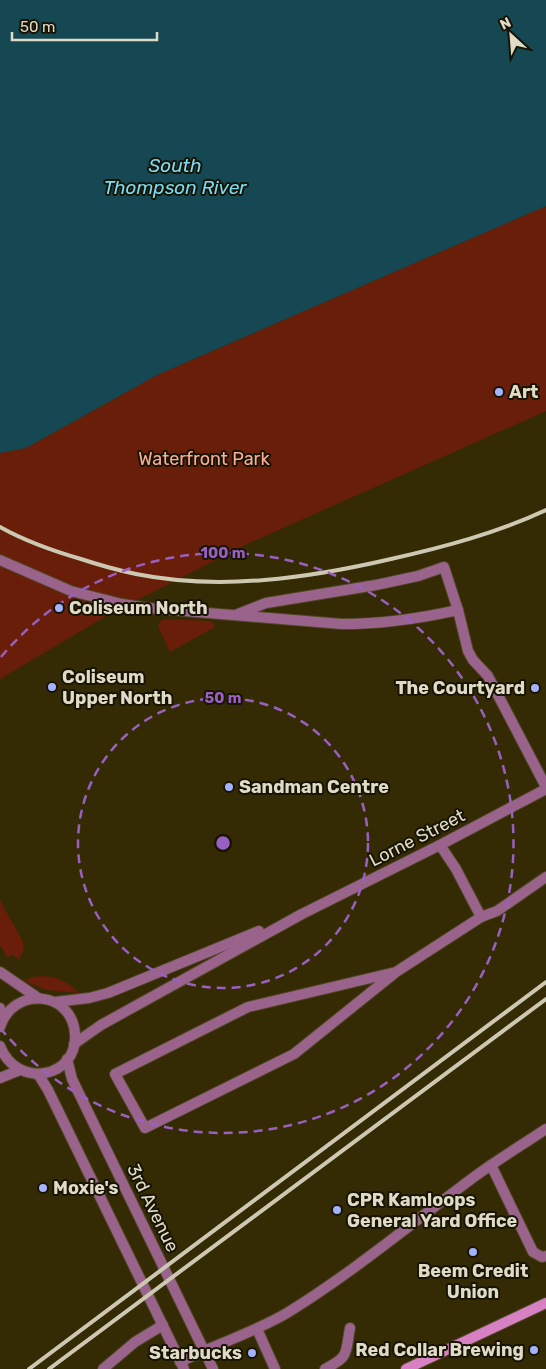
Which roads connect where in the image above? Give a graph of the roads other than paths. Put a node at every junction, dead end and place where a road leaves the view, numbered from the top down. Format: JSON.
{"nodes":[{"id":1,"x":0,"y":560,"type":"edge"},
{"id":2,"x":458,"y":610,"type":"junction"},
{"id":3,"x":235,"y":615,"type":"junction"},
{"id":4,"x":546,"y":788,"type":"edge"},
{"id":5,"x":440,"y":845,"type":"junction"},
{"id":6,"x":546,"y":877,"type":"edge"},
{"id":7,"x":302,"y":914,"type":"junction"},
{"id":8,"x":481,"y":917,"type":"junction"},
{"id":9,"x":0,"y":972,"type":"edge"},
{"id":10,"x":396,"y":972,"type":"junction"},
{"id":11,"x":38,"y":998,"type":"junction"},
{"id":12,"x":55,"y":1002,"type":"junction"},
{"id":13,"x":0,"y":1008,"type":"edge"},
{"id":14,"x":1,"y":1023,"type":"edge"},
{"id":15,"x":74,"y":1044,"type":"junction"},
{"id":16,"x":0,"y":1046,"type":"edge"},
{"id":17,"x":67,"y":1059,"type":"junction"},
{"id":18,"x":20,"y":1070,"type":"junction"},
{"id":19,"x":38,"y":1074,"type":"junction"},
{"id":20,"x":0,"y":1078,"type":"edge"},
{"id":21,"x":546,"y":1129,"type":"edge"},
{"id":22,"x":490,"y":1165,"type":"junction"},
{"id":23,"x":546,"y":1256,"type":"edge"},
{"id":24,"x":546,"y":1303,"type":"edge"},
{"id":25,"x":163,"y":1325,"type":"junction"},
{"id":26,"x":350,"y":1328,"type":"dead end"},
{"id":27,"x":257,"y":1329,"type":"junction"},
{"id":28,"x":204,"y":1350,"type":"junction"},
{"id":29,"x":182,"y":1365,"type":"edge"},
{"id":30,"x":103,"y":1369,"type":"edge"},
{"id":31,"x":212,"y":1369,"type":"edge"},
{"id":32,"x":275,"y":1369,"type":"edge"},
{"id":33,"x":325,"y":1369,"type":"edge"},
{"id":34,"x":406,"y":1369,"type":"edge"}],
"edges":[{"from":1,"to":3,"type":"street"},
{"from":2,"to":3,"type":"street"},
{"from":2,"to":3,"type":"street"},
{"from":2,"to":4,"type":"street"},
{"from":4,"to":5,"type":"street","name":"Lorne Street"},
{"from":5,"to":7,"type":"street","name":"Lorne Street"},
{"from":5,"to":8,"type":"street"},
{"from":6,"to":8,"type":"street"},
{"from":7,"to":12,"type":"street","name":"Lorne Street"},
{"from":7,"to":15,"type":"street","name":"Lorne Street"},
{"from":8,"to":10,"type":"street"},
{"from":9,"to":11,"type":"street"},
{"from":10,"to":10,"type":"street"},
{"from":11,"to":12,"type":"street","name":"Lorne Street"},
{"from":11,"to":14,"type":"street"},
{"from":12,"to":15,"type":"street"},
{"from":13,"to":14,"type":"street"},
{"from":15,"to":17,"type":"street"},
{"from":16,"to":18,"type":"street"},
{"from":17,"to":19,"type":"street"},
{"from":17,"to":28,"type":"street","name":"3rd Avenue"},
{"from":18,"to":19,"type":"street"},
{"from":18,"to":20,"type":"street"},
{"from":19,"to":25,"type":"street"},
{"from":21,"to":22,"type":"street"},
{"from":22,"to":23,"type":"street"},
{"from":22,"to":27,"type":"street"},
{"from":24,"to":34,"type":"main road"},
{"from":25,"to":29,"type":"street"},
{"from":25,"to":30,"type":"street"},
{"from":26,"to":33,"type":"street"},
{"from":27,"to":28,"type":"street"},
{"from":27,"to":32,"type":"street"},
{"from":28,"to":29,"type":"street"},
{"from":28,"to":31,"type":"street","name":"3rd Avenue"}]}
